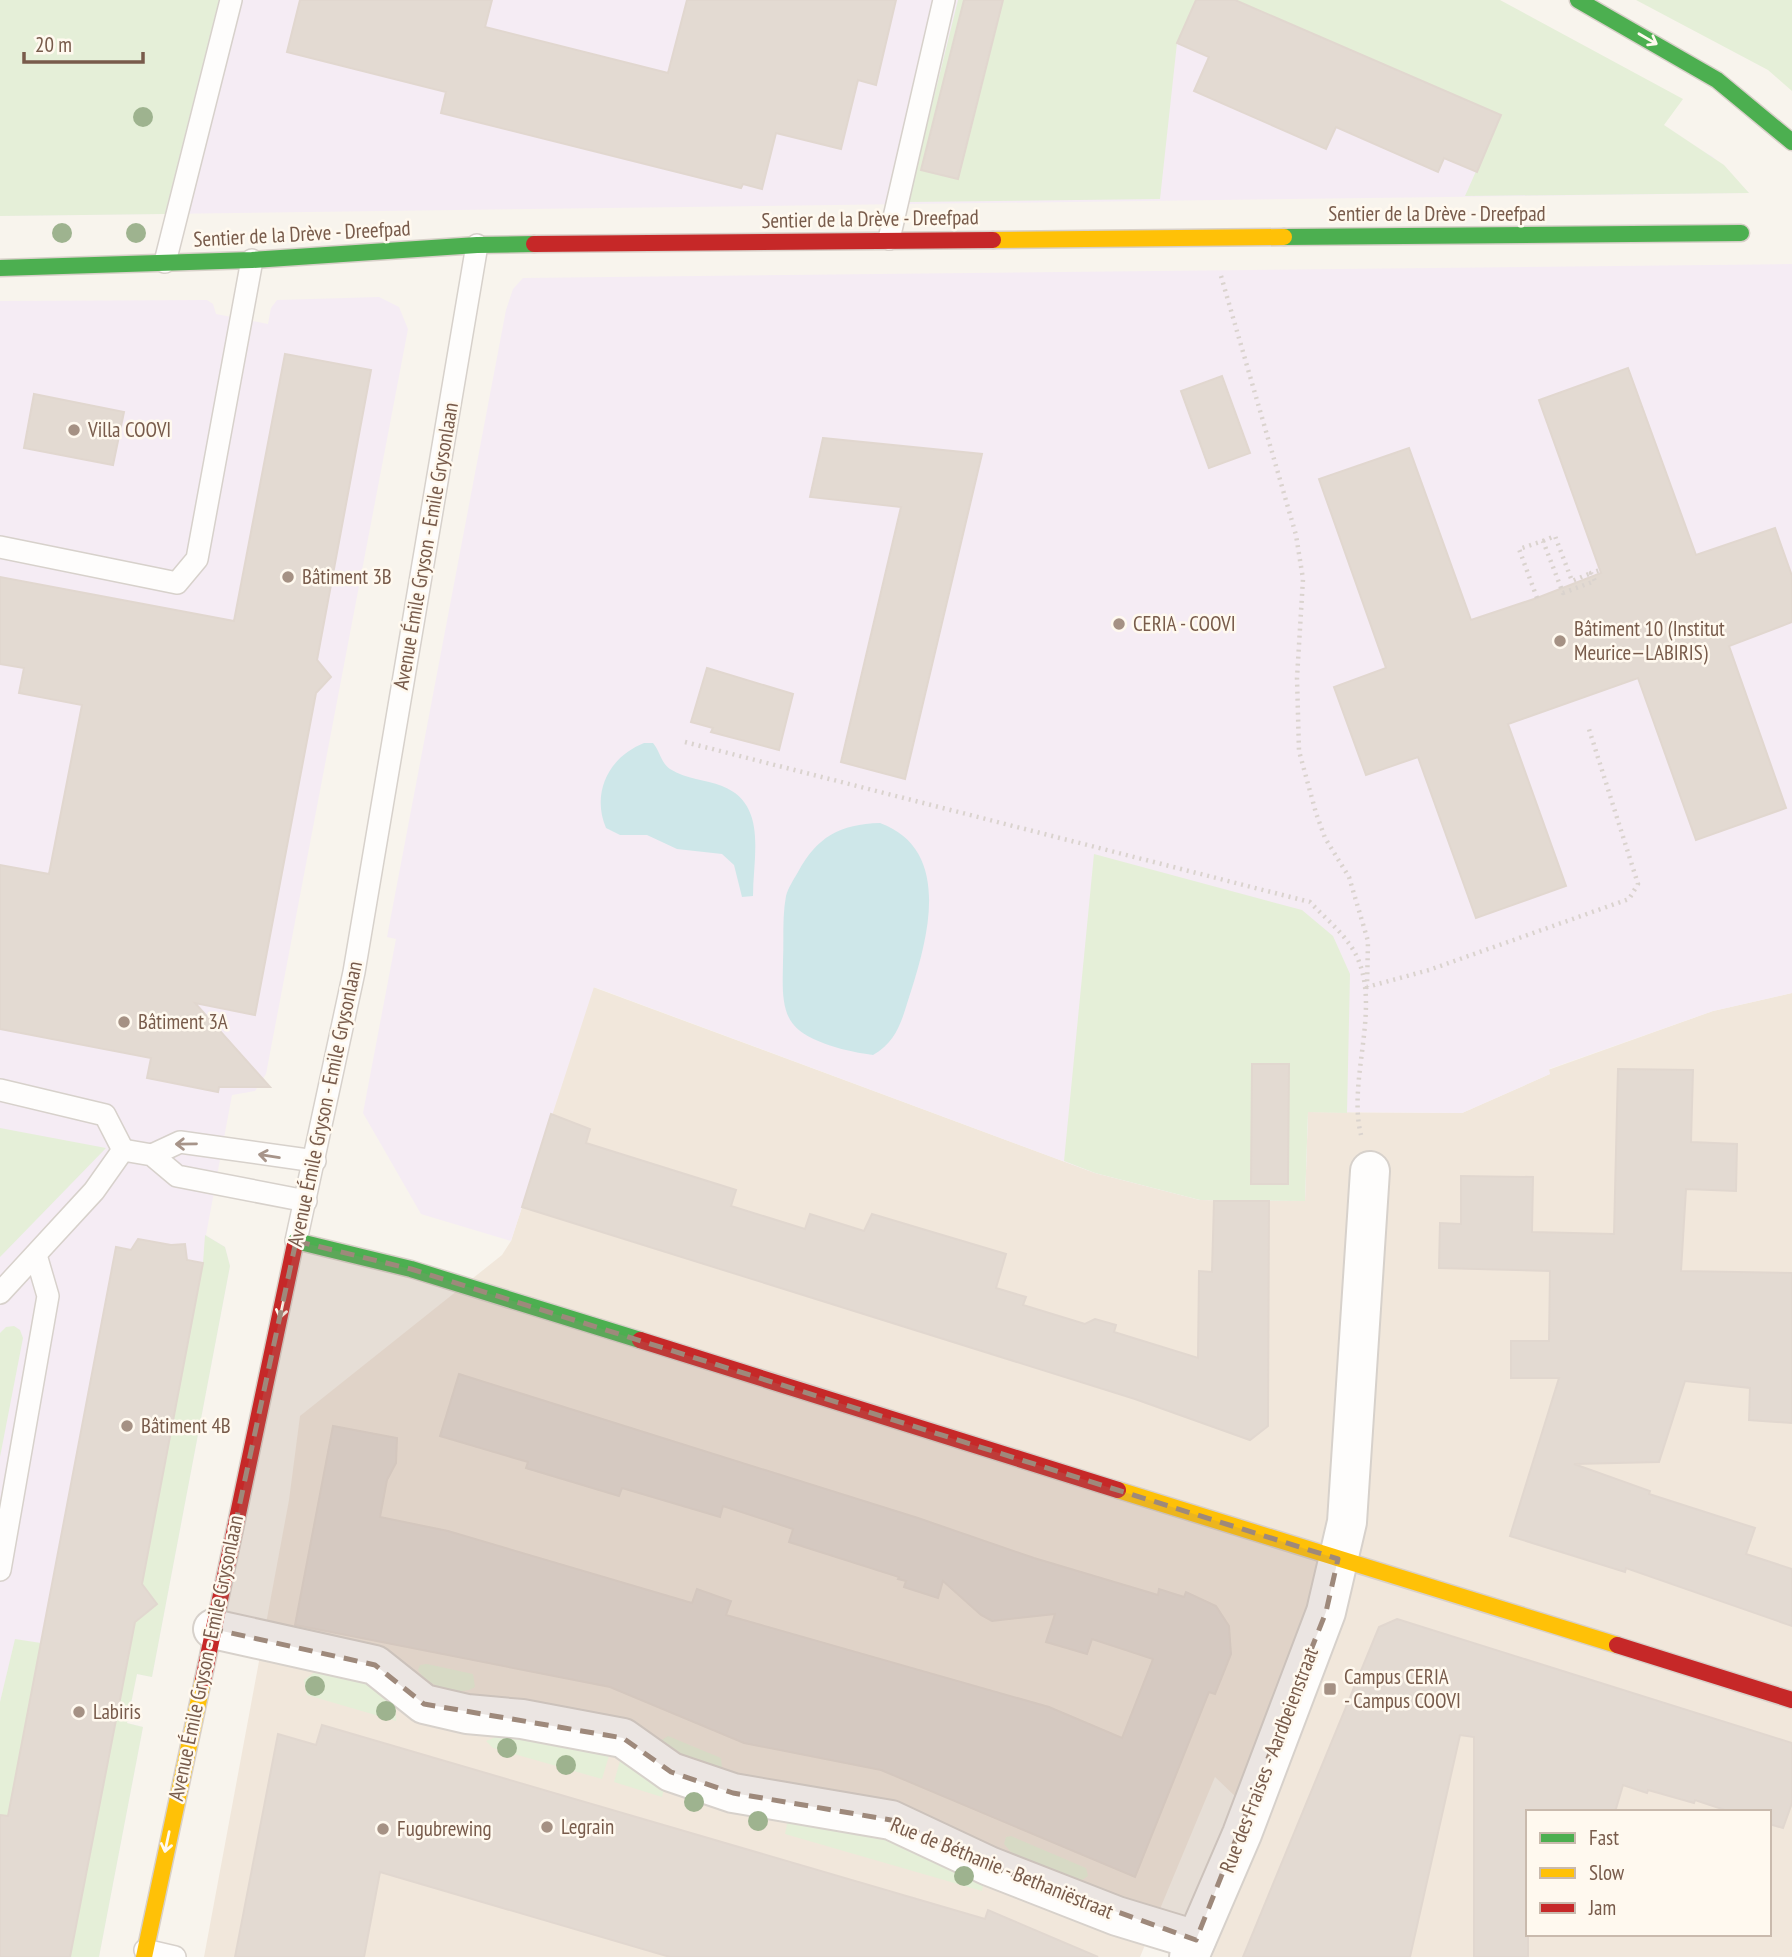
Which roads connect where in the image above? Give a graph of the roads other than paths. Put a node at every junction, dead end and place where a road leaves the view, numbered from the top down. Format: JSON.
{"nodes":[{"id":1,"x":231,"y":0,"type":"edge"},
{"id":2,"x":944,"y":0,"type":"edge"},
{"id":3,"x":1578,"y":0,"type":"edge"},
{"id":4,"x":1792,"y":142,"type":"edge"},
{"id":5,"x":1741,"y":233,"type":"dead end"},
{"id":6,"x":889,"y":239,"type":"junction"},
{"id":7,"x":477,"y":245,"type":"junction"},
{"id":8,"x":252,"y":260,"type":"junction"},
{"id":9,"x":165,"y":262,"type":"junction"},
{"id":10,"x":0,"y":268,"type":"edge"},
{"id":11,"x":0,"y":547,"type":"edge"},
{"id":12,"x":0,"y":1090,"type":"edge"},
{"id":13,"x":123,"y":1150,"type":"junction"},
{"id":14,"x":152,"y":1155,"type":"junction"},
{"id":15,"x":315,"y":1161,"type":"junction"},
{"id":16,"x":1370,"y":1171,"type":"dead end"},
{"id":17,"x":306,"y":1201,"type":"junction"},
{"id":18,"x":296,"y":1241,"type":"junction"},
{"id":19,"x":36,"y":1255,"type":"junction"},
{"id":20,"x":0,"y":1293,"type":"edge"},
{"id":21,"x":1338,"y":1559,"type":"junction"},
{"id":22,"x":0,"y":1570,"type":"edge"},
{"id":23,"x":213,"y":1629,"type":"junction"},
{"id":24,"x":1792,"y":1700,"type":"edge"},
{"id":25,"x":1193,"y":1948,"type":"edge"},
{"id":26,"x":144,"y":1953,"type":"edge"},
{"id":27,"x":175,"y":1957,"type":"edge"}],
"edges":[{"from":1,"to":9,"type":"lane"},
{"from":2,"to":6,"type":"lane"},
{"from":3,"to":4,"type":"main road","one_way":true},
{"from":5,"to":6,"type":"main road","name":"Sentier de la Drève - Dreefpad"},
{"from":6,"to":7,"type":"main road","name":"Sentier de la Drève - Dreefpad"},
{"from":7,"to":8,"type":"main road","name":"Sentier de la Drève - Dreefpad"},
{"from":7,"to":15,"type":"lane","name":"Avenue Émile Gryson - Emile Grysonlaan"},
{"from":8,"to":9,"type":"main road","name":"Sentier de la Drève - Dreefpad"},
{"from":8,"to":11,"type":"lane"},
{"from":9,"to":10,"type":"main road","name":"Sentier de la Drève - Dreefpad"},
{"from":12,"to":13,"type":"lane"},
{"from":13,"to":14,"type":"lane"},
{"from":13,"to":19,"type":"lane"},
{"from":15,"to":14,"type":"lane","one_way":true},
{"from":14,"to":17,"type":"lane"},
{"from":15,"to":17,"type":"lane","name":"Avenue Émile Gryson - Emile Grysonlaan"},
{"from":16,"to":21,"type":"street","name":"Rue des Fraises - Aardbeienstraat"},
{"from":17,"to":18,"type":"lane","name":"Avenue Émile Gryson - Emile Grysonlaan"},
{"from":18,"to":21,"type":"main road"},
{"from":18,"to":23,"type":"main road","name":"Avenue Émile Gryson - Emile Grysonlaan","one_way":true},
{"from":19,"to":20,"type":"lane"},
{"from":19,"to":22,"type":"lane"},
{"from":21,"to":24,"type":"main road"},
{"from":21,"to":25,"type":"street","name":"Rue des Fraises - Aardbeienstraat"},
{"from":23,"to":25,"type":"street","name":"Rue de Béthanie - Bethaniëstraat"},
{"from":23,"to":26,"type":"main road","name":"Avenue Émile Gryson - Emile Grysonlaan","one_way":true},
{"from":26,"to":27,"type":"lane"}]}
